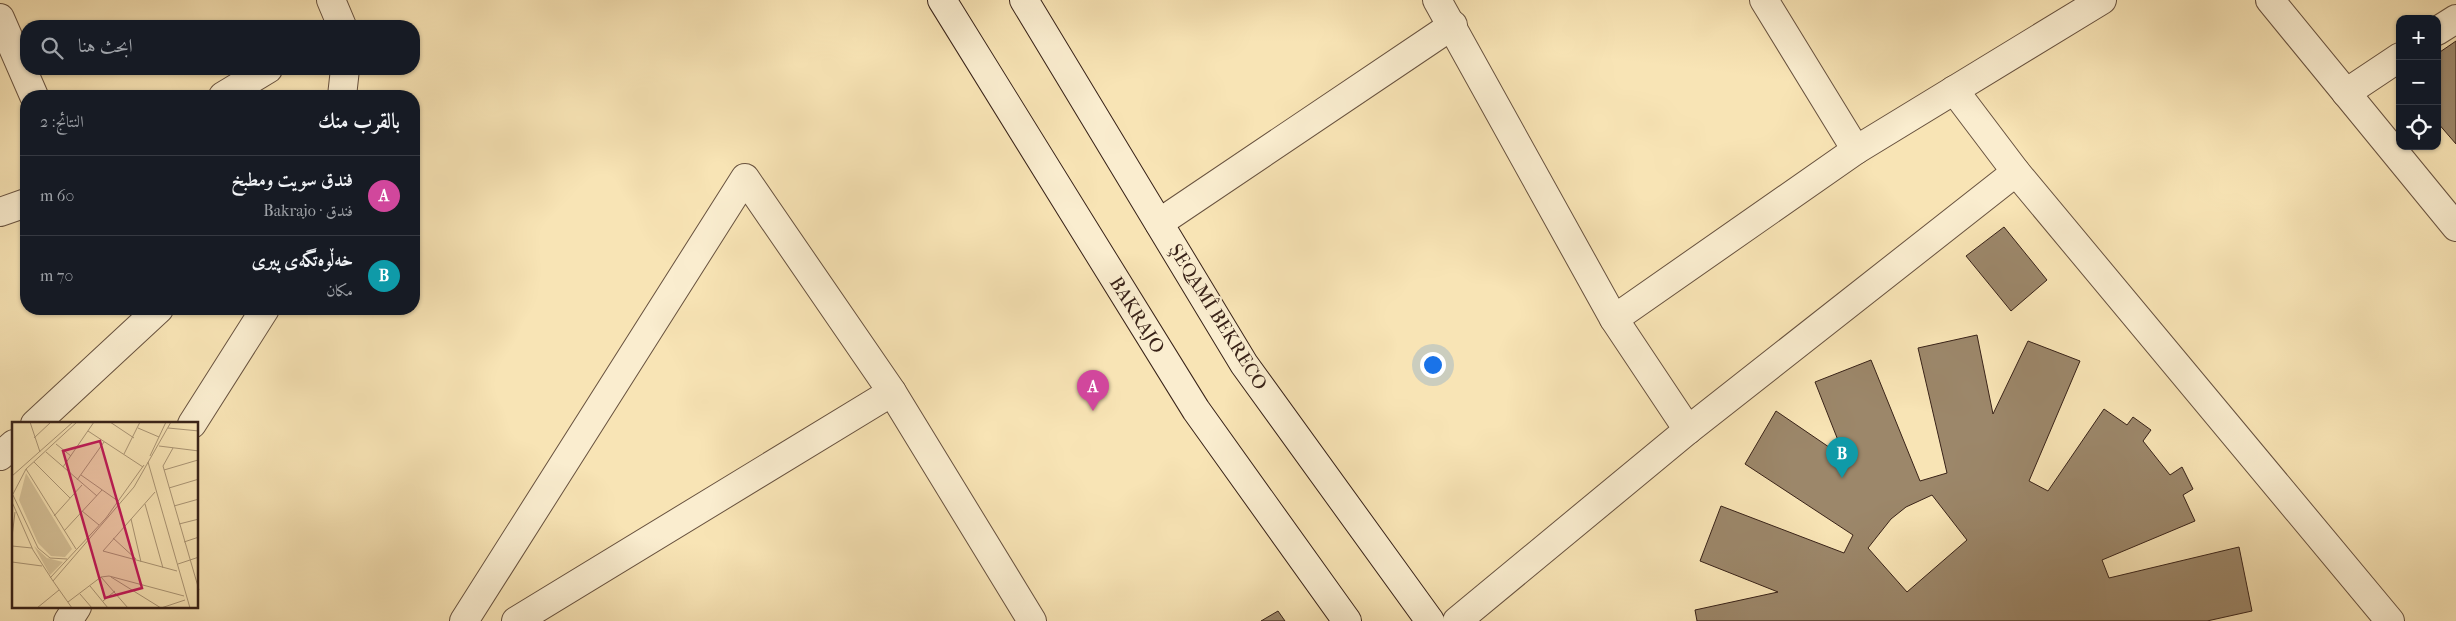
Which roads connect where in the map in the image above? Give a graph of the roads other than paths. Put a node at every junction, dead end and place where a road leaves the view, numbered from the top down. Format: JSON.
{"nodes":[{"id":1,"x":942,"y":0,"type":"edge"},
{"id":2,"x":1024,"y":0,"type":"edge"},
{"id":3,"x":1437,"y":0,"type":"edge"},
{"id":4,"x":1764,"y":0,"type":"edge"},
{"id":5,"x":2102,"y":0,"type":"edge"},
{"id":6,"x":2270,"y":0,"type":"edge"},
{"id":7,"x":0,"y":18,"type":"edge"},
{"id":8,"x":2456,"y":19,"type":"edge"},
{"id":9,"x":1453,"y":25,"type":"junction"},
{"id":10,"x":2441,"y":28,"type":"edge"},
{"id":11,"x":2396,"y":60,"type":"edge"},
{"id":12,"x":20,"y":64,"type":"edge"},
{"id":13,"x":25,"y":75,"type":"edge"},
{"id":14,"x":258,"y":75,"type":"edge"},
{"id":15,"x":344,"y":75,"type":"edge"},
{"id":16,"x":31,"y":90,"type":"edge"},
{"id":17,"x":233,"y":90,"type":"edge"},
{"id":18,"x":342,"y":90,"type":"edge"},
{"id":19,"x":1954,"y":90,"type":"junction"},
{"id":20,"x":2346,"y":93,"type":"junction"},
{"id":21,"x":1856,"y":150,"type":"junction"},
{"id":22,"x":2016,"y":172,"type":"junction"},
{"id":23,"x":20,"y":205,"type":"edge"},
{"id":24,"x":0,"y":212,"type":"edge"},
{"id":25,"x":1159,"y":223,"type":"junction"},
{"id":26,"x":2456,"y":227,"type":"edge"},
{"id":27,"x":153,"y":315,"type":"edge"},
{"id":28,"x":261,"y":315,"type":"edge"},
{"id":29,"x":1614,"y":319,"type":"junction"},
{"id":30,"x":892,"y":392,"type":"junction"},
{"id":31,"x":37,"y":422,"type":"edge"},
{"id":32,"x":193,"y":422,"type":"edge"},
{"id":33,"x":1688,"y":430,"type":"junction"},
{"id":34,"x":12,"y":446,"type":"edge"},
{"id":35,"x":0,"y":456,"type":"edge"},
{"id":36,"x":76,"y":608,"type":"edge"},
{"id":37,"x":68,"y":621,"type":"edge"},
{"id":38,"x":464,"y":621,"type":"edge"},
{"id":39,"x":516,"y":621,"type":"edge"},
{"id":40,"x":1032,"y":621,"type":"edge"},
{"id":41,"x":1347,"y":621,"type":"edge"},
{"id":42,"x":1430,"y":621,"type":"edge"},
{"id":43,"x":1457,"y":621,"type":"edge"},
{"id":44,"x":2390,"y":621,"type":"edge"}],
"edges":[{"from":1,"to":41,"type":"street","name":"BAKRAJO"},
{"from":2,"to":25,"type":"street","name":"ŞEQAMÎ BEKRECO"},
{"from":3,"to":9,"type":"street"},
{"from":4,"to":21,"type":"street"},
{"from":5,"to":19,"type":"street"},
{"from":6,"to":20,"type":"street"},
{"from":7,"to":12,"type":"street"},
{"from":8,"to":10,"type":"street"},
{"from":9,"to":25,"type":"street"},
{"from":9,"to":29,"type":"street"},
{"from":11,"to":20,"type":"street"},
{"from":13,"to":16,"type":"street"},
{"from":14,"to":17,"type":"street"},
{"from":15,"to":18,"type":"street"},
{"from":19,"to":21,"type":"street"},
{"from":19,"to":22,"type":"street"},
{"from":20,"to":26,"type":"street"},
{"from":21,"to":29,"type":"street"},
{"from":22,"to":33,"type":"street"},
{"from":22,"to":44,"type":"street"},
{"from":23,"to":24,"type":"street"},
{"from":25,"to":42,"type":"street","name":"ŞEQAMÎ BEKRECO"},
{"from":27,"to":31,"type":"street"},
{"from":28,"to":32,"type":"street"},
{"from":29,"to":33,"type":"street"},
{"from":30,"to":38,"type":"street"},
{"from":30,"to":39,"type":"street"},
{"from":30,"to":40,"type":"street"},
{"from":33,"to":43,"type":"street"},
{"from":34,"to":35,"type":"street"},
{"from":36,"to":37,"type":"street"}]}
